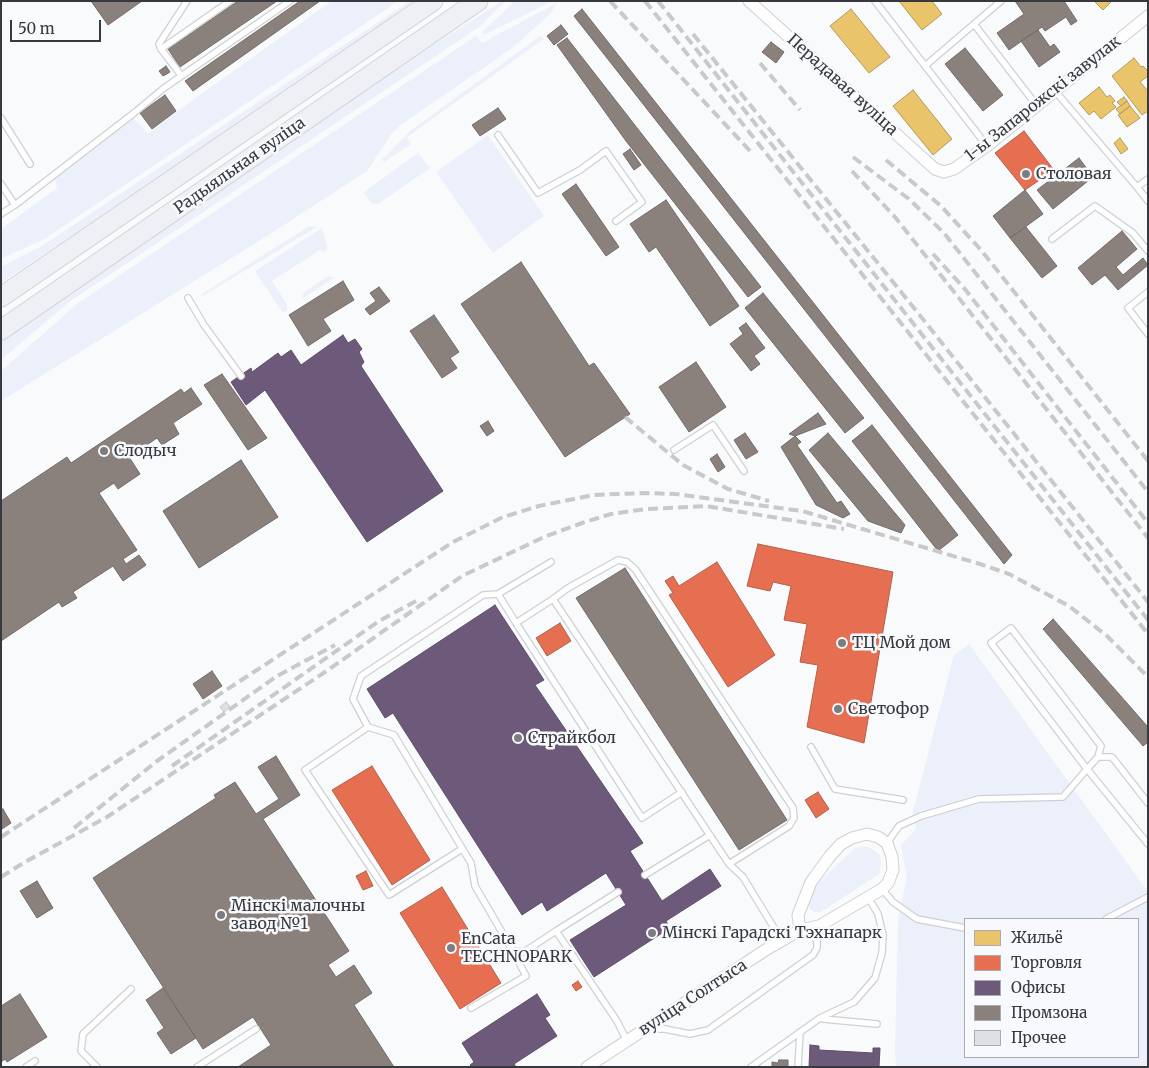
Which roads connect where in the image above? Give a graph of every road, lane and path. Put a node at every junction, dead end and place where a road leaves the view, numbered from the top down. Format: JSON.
{"nodes":[{"id":1,"x":188,"y":1,"type":"edge"},
{"id":2,"x":230,"y":1,"type":"edge"},
{"id":3,"x":290,"y":1,"type":"edge"},
{"id":4,"x":433,"y":1,"type":"edge"},
{"id":5,"x":478,"y":1,"type":"edge"},
{"id":6,"x":749,"y":1,"type":"edge"},
{"id":7,"x":874,"y":1,"type":"edge"},
{"id":8,"x":1001,"y":1,"type":"edge"},
{"id":9,"x":1148,"y":16,"type":"edge"},
{"id":10,"x":974,"y":24,"type":"junction"},
{"id":11,"x":161,"y":49,"type":"junction"},
{"id":12,"x":925,"y":66,"type":"junction"},
{"id":13,"x":181,"y":75,"type":"junction"},
{"id":14,"x":1055,"y":92,"type":"junction"},
{"id":15,"x":1037,"y":106,"type":"junction"},
{"id":16,"x":1,"y":118,"type":"edge"},
{"id":17,"x":498,"y":135,"type":"dead end"},
{"id":18,"x":987,"y":146,"type":"junction"},
{"id":19,"x":30,"y":164,"type":"dead end"},
{"id":20,"x":935,"y":169,"type":"joint"},
{"id":21,"x":1148,"y":179,"type":"edge"},
{"id":22,"x":1,"y":184,"type":"edge"},
{"id":23,"x":1137,"y":187,"type":"junction"},
{"id":24,"x":1148,"y":201,"type":"edge"},
{"id":25,"x":15,"y":205,"type":"junction"},
{"id":26,"x":1,"y":214,"type":"edge"},
{"id":27,"x":616,"y":221,"type":"dead end"},
{"id":28,"x":1052,"y":239,"type":"dead end"},
{"id":29,"x":1148,"y":252,"type":"edge"},
{"id":30,"x":1148,"y":292,"type":"edge"},
{"id":31,"x":1,"y":298,"type":"edge"},
{"id":32,"x":188,"y":298,"type":"dead end"},
{"id":33,"x":1,"y":330,"type":"edge"},
{"id":34,"x":1148,"y":334,"type":"edge"},
{"id":35,"x":241,"y":376,"type":"dead end"},
{"id":36,"x":674,"y":450,"type":"dead end"},
{"id":37,"x":744,"y":471,"type":"dead end"},
{"id":38,"x":551,"y":562,"type":"dead end"},
{"id":39,"x":498,"y":594,"type":"junction"},
{"id":40,"x":553,"y":599,"type":"junction"},
{"id":41,"x":516,"y":623,"type":"junction"},
{"id":42,"x":368,"y":727,"type":"junction"},
{"id":43,"x":811,"y":747,"type":"dead end"},
{"id":44,"x":1098,"y":757,"type":"junction"},
{"id":45,"x":1087,"y":769,"type":"junction"},
{"id":46,"x":682,"y":792,"type":"junction"},
{"id":47,"x":903,"y":800,"type":"dead end"},
{"id":48,"x":1148,"y":803,"type":"edge"},
{"id":49,"x":710,"y":836,"type":"junction"},
{"id":50,"x":887,"y":843,"type":"junction"},
{"id":51,"x":1148,"y":844,"type":"edge"},
{"id":52,"x":462,"y":849,"type":"junction"},
{"id":53,"x":730,"y":864,"type":"junction"},
{"id":54,"x":645,"y":875,"type":"dead end"},
{"id":55,"x":882,"y":889,"type":"junction"},
{"id":56,"x":618,"y":892,"type":"dead end"},
{"id":57,"x":1148,"y":896,"type":"edge"},
{"id":58,"x":868,"y":897,"type":"junction"},
{"id":59,"x":1108,"y":918,"type":"edge"},
{"id":60,"x":964,"y":928,"type":"edge"},
{"id":61,"x":800,"y":930,"type":"junction"},
{"id":62,"x":556,"y":931,"type":"junction"},
{"id":63,"x":782,"y":941,"type":"junction"},
{"id":64,"x":513,"y":951,"type":"junction"},
{"id":65,"x":132,"y":989,"type":"dead end"},
{"id":66,"x":472,"y":1008,"type":"dead end"},
{"id":67,"x":820,"y":1018,"type":"junction"},
{"id":68,"x":877,"y":1024,"type":"dead end"},
{"id":69,"x":645,"y":1029,"type":"junction"},
{"id":70,"x":256,"y":1030,"type":"dead end"},
{"id":71,"x":800,"y":1032,"type":"junction"},
{"id":72,"x":628,"y":1041,"type":"junction"},
{"id":73,"x":35,"y":1061,"type":"dead end"},
{"id":74,"x":95,"y":1066,"type":"edge"},
{"id":75,"x":26,"y":1067,"type":"edge"},
{"id":76,"x":197,"y":1067,"type":"edge"},
{"id":77,"x":587,"y":1067,"type":"edge"},
{"id":78,"x":752,"y":1067,"type":"edge"},
{"id":79,"x":798,"y":1067,"type":"edge"}],
"edges":[{"from":1,"to":11,"type":"lane"},
{"from":2,"to":11,"type":"lane"},
{"from":3,"to":13,"type":"lane"},
{"from":4,"to":31,"type":"main road","name":"Радыяльная вуліца"},
{"from":5,"to":33,"type":"main road","name":"Радыяльная вуліца"},
{"from":6,"to":20,"type":"street","name":"Перадавая вуліца"},
{"from":7,"to":12,"type":"lane"},
{"from":8,"to":10,"type":"lane"},
{"from":9,"to":14,"type":"street","name":"1-ы Запарожскі завулак"},
{"from":10,"to":12,"type":"lane"},
{"from":10,"to":15,"type":"lane"},
{"from":11,"to":13,"type":"lane"},
{"from":12,"to":18,"type":"lane"},
{"from":13,"to":25,"type":"lane"},
{"from":14,"to":15,"type":"street","name":"1-ы Запарожскі завулак"},
{"from":14,"to":23,"type":"lane"},
{"from":15,"to":18,"type":"street","name":"1-ы Запарожскі завулак"},
{"from":16,"to":19,"type":"lane"},
{"from":17,"to":27,"type":"lane"},
{"from":18,"to":20,"type":"street","name":"1-ы Запарожскі завулак"},
{"from":21,"to":23,"type":"lane"},
{"from":22,"to":25,"type":"lane"},
{"from":23,"to":24,"type":"lane"},
{"from":25,"to":26,"type":"lane"},
{"from":28,"to":29,"type":"lane"},
{"from":30,"to":34,"type":"lane"},
{"from":32,"to":35,"type":"lane"},
{"from":36,"to":37,"type":"lane"},
{"from":38,"to":39,"type":"lane"},
{"from":39,"to":41,"type":"lane"},
{"from":39,"to":42,"type":"lane"},
{"from":40,"to":41,"type":"lane"},
{"from":40,"to":46,"type":"lane"},
{"from":40,"to":53,"type":"lane"},
{"from":41,"to":46,"type":"lane"},
{"from":42,"to":52,"type":"lane"},
{"from":42,"to":52,"type":"lane"},
{"from":43,"to":47,"type":"lane"},
{"from":44,"to":45,"type":"lane"},
{"from":44,"to":45,"type":"lane"},
{"from":44,"to":48,"type":"lane"},
{"from":45,"to":50,"type":"lane"},
{"from":45,"to":51,"type":"lane"},
{"from":46,"to":49,"type":"lane"},
{"from":49,"to":53,"type":"lane"},
{"from":49,"to":54,"type":"lane"},
{"from":50,"to":55,"type":"street"},
{"from":50,"to":61,"type":"street"},
{"from":52,"to":64,"type":"lane"},
{"from":53,"to":63,"type":"lane"},
{"from":55,"to":58,"type":"street","name":"вуліца Солтыса"},
{"from":55,"to":60,"type":"lane"},
{"from":56,"to":62,"type":"lane"},
{"from":57,"to":59,"type":"lane"},
{"from":58,"to":61,"type":"street","name":"вуліца Солтыса"},
{"from":58,"to":67,"type":"lane"},
{"from":61,"to":63,"type":"street","name":"вуліца Солтыса"},
{"from":61,"to":69,"type":"lane"},
{"from":62,"to":64,"type":"lane"},
{"from":62,"to":72,"type":"lane"},
{"from":63,"to":69,"type":"street","name":"вуліца Солтыса"},
{"from":64,"to":66,"type":"lane"},
{"from":65,"to":74,"type":"lane"},
{"from":67,"to":68,"type":"lane"},
{"from":67,"to":71,"type":"lane"},
{"from":69,"to":72,"type":"street","name":"вуліца Солтыса"},
{"from":70,"to":76,"type":"lane"},
{"from":71,"to":78,"type":"lane"},
{"from":71,"to":79,"type":"lane"},
{"from":72,"to":77,"type":"street","name":"вуліца Солтыса"},
{"from":73,"to":75,"type":"lane"}]}
